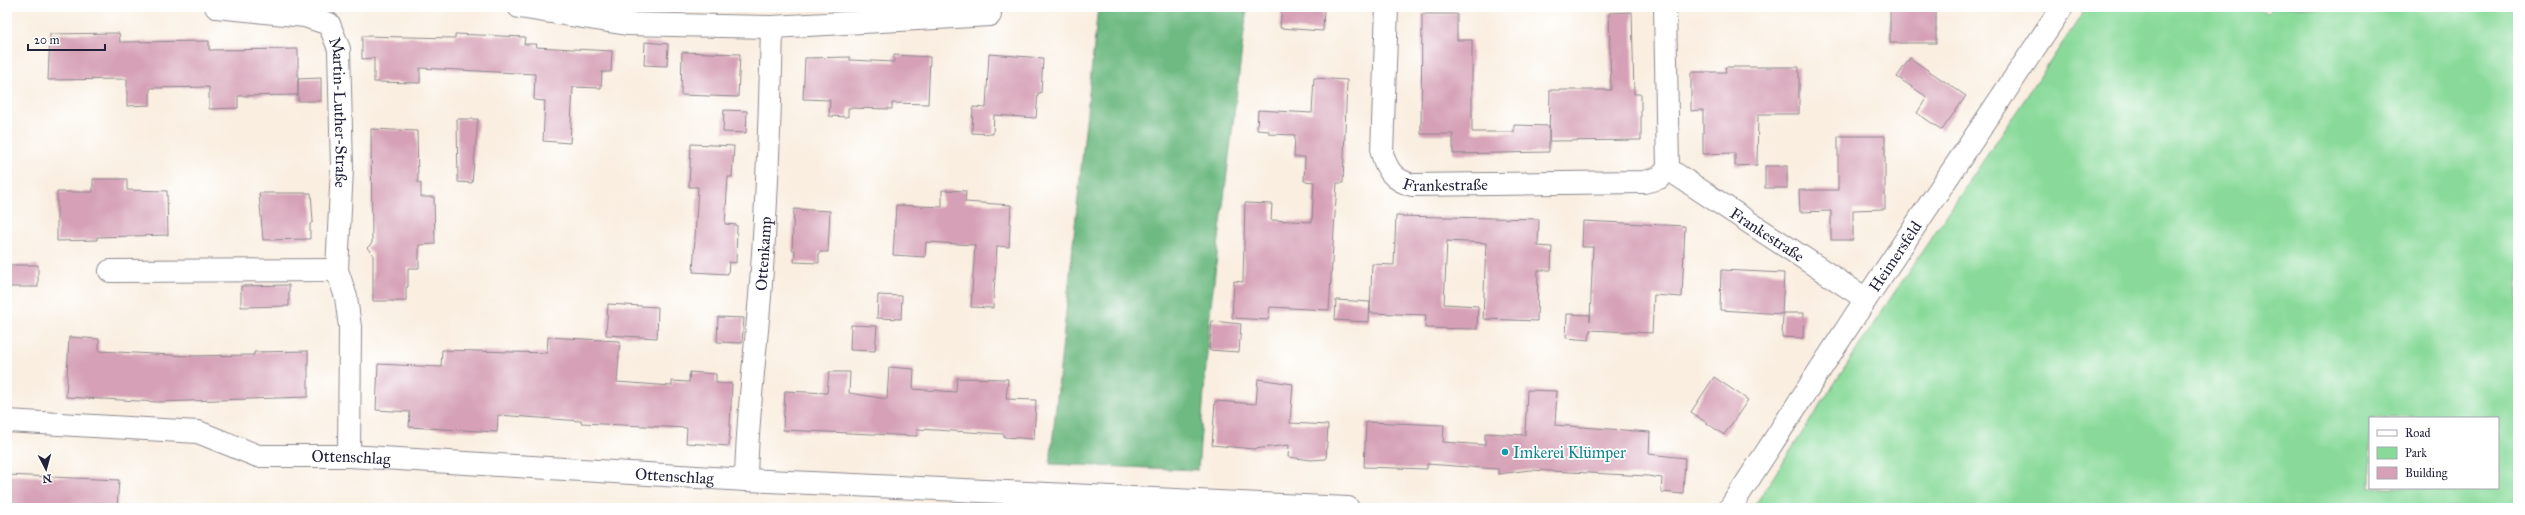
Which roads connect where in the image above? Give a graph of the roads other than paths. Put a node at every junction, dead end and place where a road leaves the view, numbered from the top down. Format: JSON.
{"nodes":[{"id":1,"x":216,"y":7,"type":"edge"},
{"id":2,"x":519,"y":7,"type":"edge"},
{"id":3,"x":1387,"y":7,"type":"edge"},
{"id":4,"x":1665,"y":7,"type":"edge"},
{"id":5,"x":2062,"y":7,"type":"edge"},
{"id":6,"x":990,"y":16,"type":"dead end"},
{"id":7,"x":772,"y":27,"type":"junction"},
{"id":8,"x":1668,"y":169,"type":"junction"},
{"id":9,"x":336,"y":270,"type":"junction"},
{"id":10,"x":110,"y":271,"type":"dead end"},
{"id":11,"x":1866,"y":299,"type":"junction"},
{"id":12,"x":7,"y":421,"type":"edge"},
{"id":13,"x":349,"y":456,"type":"junction"},
{"id":14,"x":746,"y":480,"type":"junction"},
{"id":15,"x":1348,"y":508,"type":"edge"},
{"id":16,"x":1730,"y":508,"type":"edge"}],
"edges":[{"from":1,"to":9,"type":"street","name":"Martin-Luther-Straße"},
{"from":2,"to":7,"type":"street"},
{"from":3,"to":8,"type":"street","name":"Frankestraße"},
{"from":4,"to":8,"type":"street"},
{"from":5,"to":11,"type":"street","name":"Heimersfeld"},
{"from":6,"to":7,"type":"street"},
{"from":7,"to":14,"type":"street","name":"Ottenkamp"},
{"from":8,"to":11,"type":"street","name":"Frankestraße"},
{"from":9,"to":10,"type":"street"},
{"from":9,"to":13,"type":"street","name":"Martin-Luther-Straße"},
{"from":11,"to":16,"type":"street","name":"Heimersfeld"},
{"from":12,"to":13,"type":"street","name":"Ottenschlag"},
{"from":13,"to":14,"type":"street","name":"Ottenschlag"},
{"from":14,"to":15,"type":"street","name":"Ottenschlag"}]}
